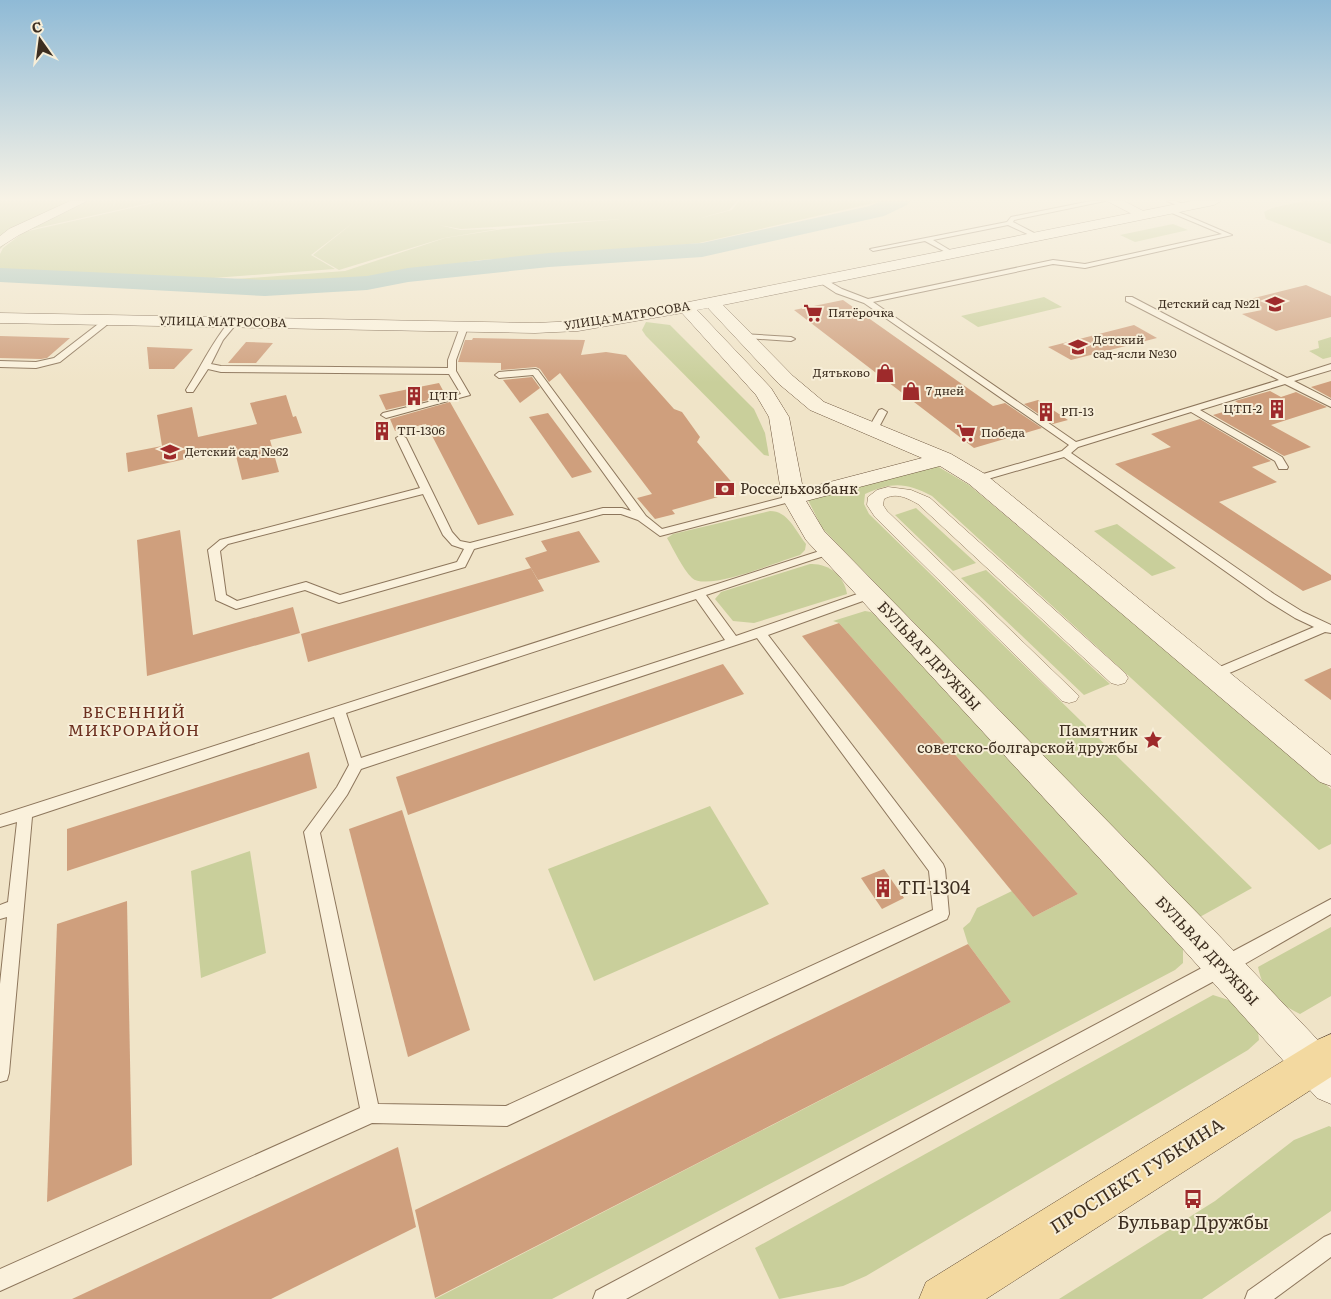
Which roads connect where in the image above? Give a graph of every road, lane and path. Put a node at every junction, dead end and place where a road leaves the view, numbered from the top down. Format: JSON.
{"nodes":[{"id":1,"x":909,"y":262,"type":"edge"},
{"id":2,"x":1105,"y":262,"type":"edge"},
{"id":3,"x":820,"y":280,"type":"junction"},
{"id":4,"x":1129,"y":299,"type":"dead end"},
{"id":5,"x":868,"y":301,"type":"junction"},
{"id":6,"x":711,"y":302,"type":"junction"},
{"id":7,"x":685,"y":307,"type":"junction"},
{"id":8,"x":1172,"y":311,"type":"dead end"},
{"id":9,"x":1158,"y":314,"type":"junction"},
{"id":10,"x":0,"y":318,"type":"edge"},
{"id":11,"x":1145,"y":318,"type":"dead end"},
{"id":12,"x":109,"y":320,"type":"junction"},
{"id":13,"x":233,"y":323,"type":"junction"},
{"id":14,"x":464,"y":327,"type":"junction"},
{"id":15,"x":745,"y":336,"type":"junction"},
{"id":16,"x":792,"y":339,"type":"dead end"},
{"id":17,"x":0,"y":364,"type":"edge"},
{"id":18,"x":206,"y":366,"type":"junction"},
{"id":19,"x":1331,"y":367,"type":"edge"},
{"id":20,"x":452,"y":371,"type":"junction"},
{"id":21,"x":498,"y":375,"type":"dead end"},
{"id":22,"x":1287,"y":381,"type":"junction"},
{"id":23,"x":190,"y":390,"type":"dead end"},
{"id":24,"x":1331,"y":404,"type":"edge"},
{"id":25,"x":1192,"y":409,"type":"junction"},
{"id":26,"x":386,"y":415,"type":"dead end"},
{"id":27,"x":401,"y":438,"type":"dead end"},
{"id":28,"x":1075,"y":445,"type":"junction"},
{"id":29,"x":1065,"y":453,"type":"junction"},
{"id":30,"x":943,"y":459,"type":"junction"},
{"id":31,"x":1283,"y":467,"type":"dead end"},
{"id":32,"x":976,"y":479,"type":"junction"},
{"id":33,"x":426,"y":490,"type":"junction"},
{"id":34,"x":793,"y":498,"type":"junction"},
{"id":35,"x":642,"y":518,"type":"junction"},
{"id":36,"x":470,"y":547,"type":"junction"},
{"id":37,"x":829,"y":551,"type":"junction"},
{"id":38,"x":698,"y":593,"type":"junction"},
{"id":39,"x":870,"y":594,"type":"junction"},
{"id":40,"x":1328,"y":628,"type":"edge"},
{"id":41,"x":760,"y":633,"type":"junction"},
{"id":42,"x":732,"y":640,"type":"junction"},
{"id":43,"x":1213,"y":675,"type":"junction"},
{"id":44,"x":1118,"y":678,"type":"dead end"},
{"id":45,"x":1069,"y":696,"type":"dead end"},
{"id":46,"x":339,"y":712,"type":"junction"},
{"id":47,"x":356,"y":765,"type":"junction"},
{"id":48,"x":1331,"y":773,"type":"edge"},
{"id":49,"x":25,"y":813,"type":"junction"},
{"id":50,"x":0,"y":821,"type":"edge"},
{"id":51,"x":1331,"y":906,"type":"edge"},
{"id":52,"x":8,"y":909,"type":"edge"},
{"id":53,"x":1223,"y":967,"type":"junction"},
{"id":54,"x":1325,"y":1068,"type":"edge"},
{"id":55,"x":0,"y":1073,"type":"edge"},
{"id":56,"x":372,"y":1113,"type":"junction"},
{"id":57,"x":1331,"y":1244,"type":"edge"},
{"id":58,"x":0,"y":1280,"type":"edge"},
{"id":59,"x":1266,"y":1296,"type":"edge"},
{"id":60,"x":604,"y":1299,"type":"edge"},
{"id":61,"x":943,"y":1299,"type":"edge"}],
"edges":[{"from":1,"to":3,"type":"main road","name":"УЛИЦА МАТРОСОВА"},
{"from":2,"to":5,"type":"lane"},
{"from":3,"to":5,"type":"lane"},
{"from":3,"to":6,"type":"main road","name":"УЛИЦА МАТРОСОВА"},
{"from":4,"to":9,"type":"lane"},
{"from":5,"to":28,"type":"lane"},
{"from":6,"to":7,"type":"main road","name":"УЛИЦА МАТРОСОВА"},
{"from":6,"to":15,"type":"main road"},
{"from":7,"to":14,"type":"main road","name":"УЛИЦА МАТРОСОВА"},
{"from":7,"to":34,"type":"main road","name":"БУЛЬВАР ДРУЖБЫ"},
{"from":8,"to":9,"type":"lane"},
{"from":9,"to":11,"type":"lane"},
{"from":9,"to":22,"type":"lane"},
{"from":10,"to":12,"type":"main road","name":"УЛИЦА МАТРОСОВА"},
{"from":12,"to":13,"type":"main road","name":"УЛИЦА МАТРОСОВА"},
{"from":12,"to":17,"type":"lane"},
{"from":13,"to":14,"type":"main road","name":"УЛИЦА МАТРОСОВА"},
{"from":13,"to":18,"type":"lane"},
{"from":14,"to":20,"type":"lane"},
{"from":15,"to":16,"type":"lane"},
{"from":15,"to":30,"type":"main road"},
{"from":18,"to":20,"type":"lane"},
{"from":18,"to":23,"type":"lane"},
{"from":19,"to":22,"type":"lane"},
{"from":20,"to":26,"type":"lane"},
{"from":21,"to":35,"type":"lane"},
{"from":22,"to":24,"type":"lane"},
{"from":22,"to":25,"type":"lane"},
{"from":25,"to":28,"type":"lane"},
{"from":25,"to":31,"type":"lane"},
{"from":27,"to":33,"type":"lane"},
{"from":28,"to":29,"type":"lane"},
{"from":29,"to":32,"type":"lane"},
{"from":29,"to":40,"type":"lane"},
{"from":30,"to":32,"type":"main road"},
{"from":30,"to":34,"type":"main road"},
{"from":32,"to":43,"type":"main road"},
{"from":33,"to":36,"type":"lane"},
{"from":33,"to":36,"type":"lane"},
{"from":34,"to":35,"type":"lane"},
{"from":34,"to":37,"type":"main road","name":"БУЛЬВАР ДРУЖБЫ"},
{"from":35,"to":36,"type":"lane"},
{"from":37,"to":38,"type":"lane"},
{"from":37,"to":39,"type":"main road","name":"БУЛЬВАР ДРУЖБЫ"},
{"from":38,"to":42,"type":"lane"},
{"from":38,"to":46,"type":"lane"},
{"from":39,"to":41,"type":"lane"},
{"from":39,"to":53,"type":"main road","name":"БУЛЬВАР ДРУЖБЫ"},
{"from":40,"to":43,"type":"lane"},
{"from":41,"to":42,"type":"lane"},
{"from":41,"to":56,"type":"lane"},
{"from":42,"to":47,"type":"lane"},
{"from":43,"to":48,"type":"main road"},
{"from":44,"to":45,"type":"street"},
{"from":46,"to":47,"type":"lane"},
{"from":46,"to":49,"type":"lane"},
{"from":47,"to":56,"type":"lane"},
{"from":49,"to":50,"type":"lane"},
{"from":49,"to":52,"type":"lane"},
{"from":51,"to":53,"type":"lane"},
{"from":52,"to":55,"type":"lane"},
{"from":53,"to":54,"type":"main road","name":"БУЛЬВАР ДРУЖБЫ"},
{"from":53,"to":60,"type":"lane"},
{"from":54,"to":61,"type":"main road","name":"ПРОСПЕКТ ГУБКИНА"},
{"from":56,"to":58,"type":"lane"},
{"from":57,"to":59,"type":"lane"}]}
